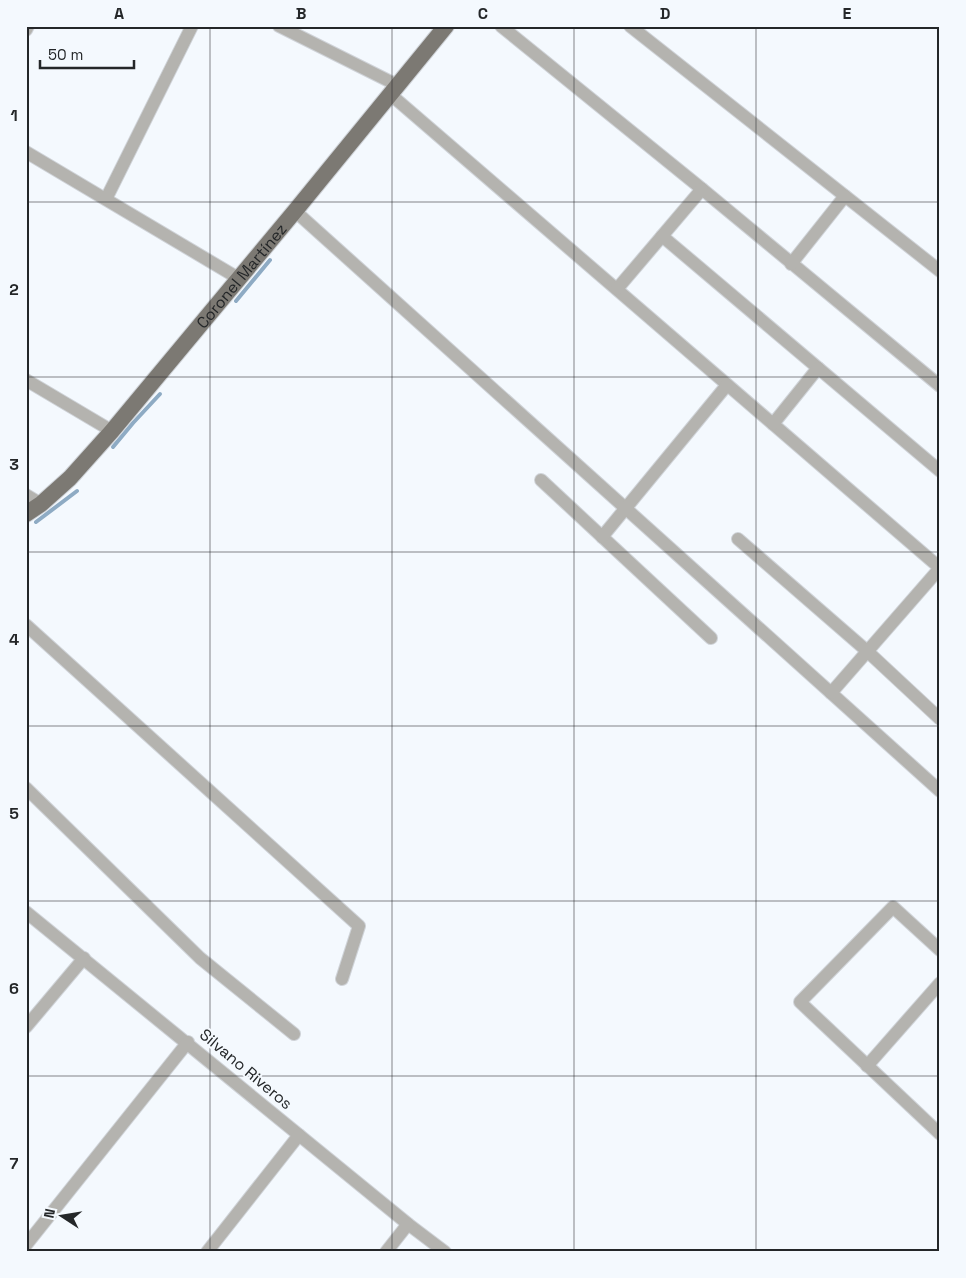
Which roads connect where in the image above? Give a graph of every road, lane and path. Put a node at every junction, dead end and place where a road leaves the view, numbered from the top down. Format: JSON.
{"nodes":[{"id":1,"x":28,"y":26,"type":"edge"},
{"id":2,"x":192,"y":26,"type":"edge"},
{"id":3,"x":279,"y":26,"type":"edge"},
{"id":4,"x":446,"y":26,"type":"edge"},
{"id":5,"x":501,"y":26,"type":"edge"},
{"id":6,"x":630,"y":26,"type":"edge"},
{"id":7,"x":26,"y":30,"type":"edge"},
{"id":8,"x":393,"y":89,"type":"junction"},
{"id":9,"x":26,"y":152,"type":"edge"},
{"id":10,"x":702,"y":189,"type":"junction"},
{"id":11,"x":845,"y":196,"type":"junction"},
{"id":12,"x":106,"y":199,"type":"junction"},
{"id":13,"x":295,"y":211,"type":"junction"},
{"id":14,"x":662,"y":236,"type":"junction"},
{"id":15,"x":791,"y":264,"type":"junction"},
{"id":16,"x":940,"y":271,"type":"edge"},
{"id":17,"x":238,"y":278,"type":"junction"},
{"id":18,"x":617,"y":289,"type":"junction"},
{"id":19,"x":818,"y":368,"type":"junction"},
{"id":20,"x":26,"y":380,"type":"edge"},
{"id":21,"x":727,"y":385,"type":"junction"},
{"id":22,"x":940,"y":386,"type":"edge"},
{"id":23,"x":773,"y":424,"type":"junction"},
{"id":24,"x":112,"y":430,"type":"junction"},
{"id":25,"x":940,"y":471,"type":"edge"},
{"id":26,"x":541,"y":480,"type":"dead end"},
{"id":27,"x":26,"y":495,"type":"edge"},
{"id":28,"x":41,"y":504,"type":"junction"},
{"id":29,"x":626,"y":508,"type":"junction"},
{"id":30,"x":26,"y":514,"type":"edge"},
{"id":31,"x":602,"y":537,"type":"junction"},
{"id":32,"x":738,"y":539,"type":"dead end"},
{"id":33,"x":940,"y":568,"type":"edge"},
{"id":34,"x":26,"y":625,"type":"edge"},
{"id":35,"x":711,"y":638,"type":"dead end"},
{"id":36,"x":867,"y":651,"type":"junction"},
{"id":37,"x":831,"y":693,"type":"junction"},
{"id":38,"x":940,"y":718,"type":"edge"},
{"id":39,"x":26,"y":789,"type":"edge"},
{"id":40,"x":940,"y":790,"type":"edge"},
{"id":41,"x":26,"y":912,"type":"edge"},
{"id":42,"x":940,"y":950,"type":"edge"},
{"id":43,"x":84,"y":958,"type":"junction"},
{"id":44,"x":342,"y":979,"type":"dead end"},
{"id":45,"x":940,"y":983,"type":"edge"},
{"id":46,"x":26,"y":1028,"type":"edge"},
{"id":47,"x":294,"y":1034,"type":"dead end"},
{"id":48,"x":188,"y":1042,"type":"junction"},
{"id":49,"x":867,"y":1066,"type":"junction"},
{"id":50,"x":938,"y":1129,"type":"edge"},
{"id":51,"x":299,"y":1135,"type":"junction"},
{"id":52,"x":408,"y":1224,"type":"junction"},
{"id":53,"x":26,"y":1245,"type":"edge"},
{"id":54,"x":206,"y":1252,"type":"edge"},
{"id":55,"x":386,"y":1252,"type":"edge"},
{"id":56,"x":445,"y":1252,"type":"edge"}],
"edges":[{"from":1,"to":7,"type":"street"},
{"from":2,"to":12,"type":"street"},
{"from":3,"to":8,"type":"street"},
{"from":4,"to":8,"type":"main road","name":"Coronel Martínez"},
{"from":5,"to":10,"type":"street"},
{"from":6,"to":11,"type":"street"},
{"from":8,"to":13,"type":"main road","name":"Coronel Martínez"},
{"from":8,"to":18,"type":"street"},
{"from":9,"to":12,"type":"street"},
{"from":10,"to":14,"type":"street"},
{"from":10,"to":15,"type":"street"},
{"from":11,"to":15,"type":"street"},
{"from":11,"to":16,"type":"street"},
{"from":12,"to":17,"type":"street"},
{"from":13,"to":17,"type":"main road","name":"Coronel Martínez"},
{"from":13,"to":29,"type":"street"},
{"from":14,"to":18,"type":"street"},
{"from":14,"to":19,"type":"street"},
{"from":15,"to":22,"type":"street"},
{"from":17,"to":24,"type":"main road","name":"Coronel Martínez"},
{"from":18,"to":21,"type":"street"},
{"from":19,"to":23,"type":"street"},
{"from":19,"to":25,"type":"street"},
{"from":20,"to":24,"type":"street"},
{"from":21,"to":23,"type":"street"},
{"from":21,"to":29,"type":"street"},
{"from":23,"to":33,"type":"street"},
{"from":24,"to":28,"type":"main road","name":"Coronel Martínez"},
{"from":26,"to":31,"type":"street"},
{"from":27,"to":28,"type":"street"},
{"from":28,"to":30,"type":"main road","name":"Coronel Martínez"},
{"from":29,"to":31,"type":"street"},
{"from":29,"to":37,"type":"street"},
{"from":31,"to":35,"type":"street"},
{"from":32,"to":36,"type":"street"},
{"from":33,"to":36,"type":"street"},
{"from":34,"to":44,"type":"street"},
{"from":36,"to":37,"type":"street"},
{"from":36,"to":38,"type":"street"},
{"from":37,"to":40,"type":"street"},
{"from":39,"to":47,"type":"street"},
{"from":41,"to":43,"type":"street","name":"Silvano Riveros"},
{"from":42,"to":49,"type":"street"},
{"from":43,"to":46,"type":"street"},
{"from":43,"to":48,"type":"street","name":"Silvano Riveros"},
{"from":45,"to":49,"type":"street"},
{"from":48,"to":51,"type":"street","name":"Silvano Riveros"},
{"from":48,"to":53,"type":"street"},
{"from":49,"to":50,"type":"street"},
{"from":51,"to":52,"type":"street","name":"Silvano Riveros"},
{"from":51,"to":54,"type":"street"},
{"from":52,"to":55,"type":"street"},
{"from":52,"to":56,"type":"street","name":"Silvano Riveros"}]}
